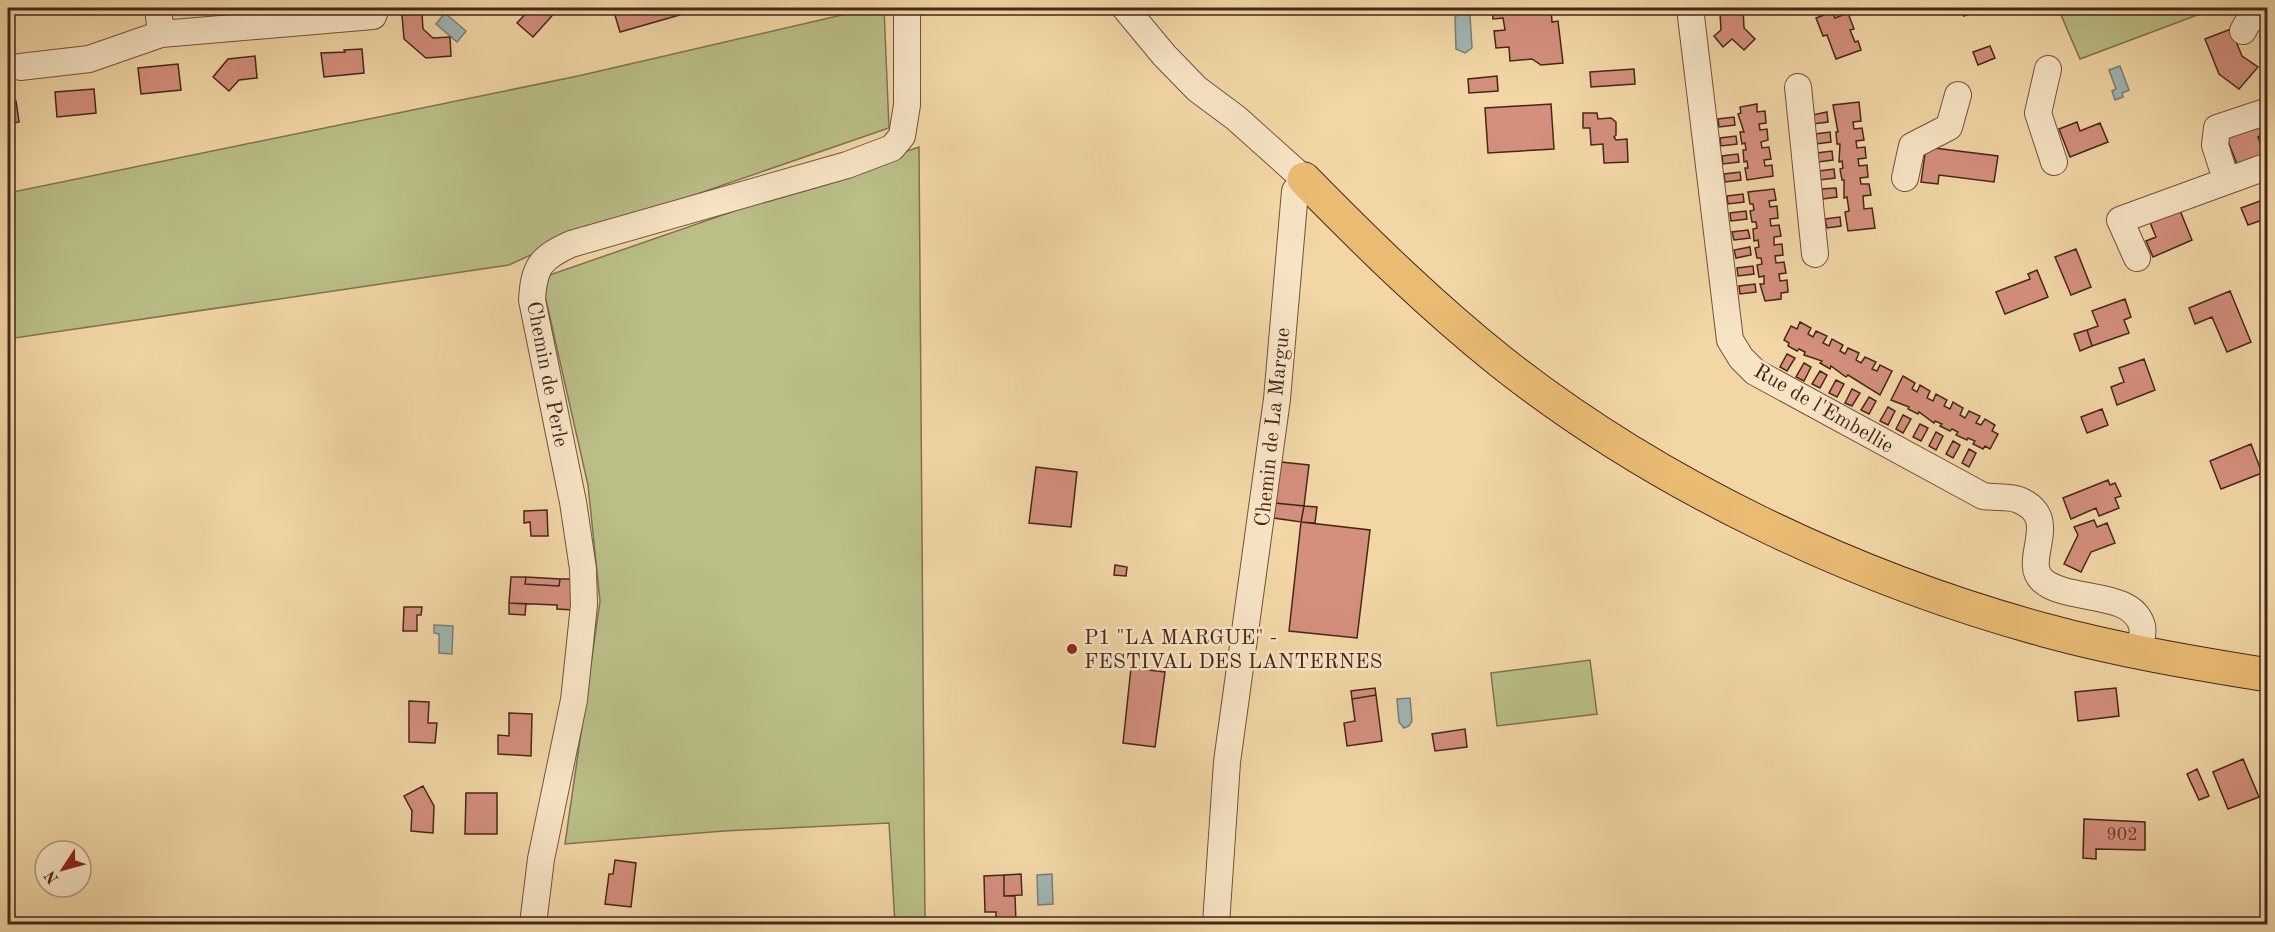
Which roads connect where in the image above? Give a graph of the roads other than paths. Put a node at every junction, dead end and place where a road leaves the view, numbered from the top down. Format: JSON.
{"nodes":[{"id":1,"x":159,"y":8,"type":"edge"},
{"id":2,"x":376,"y":8,"type":"edge"},
{"id":3,"x":907,"y":8,"type":"edge"},
{"id":4,"x":1125,"y":8,"type":"edge"},
{"id":5,"x":1690,"y":8,"type":"edge"},
{"id":6,"x":2268,"y":13,"type":"edge"},
{"id":7,"x":2243,"y":31,"type":"dead end"},
{"id":8,"x":161,"y":34,"type":"junction"},
{"id":9,"x":20,"y":67,"type":"dead end"},
{"id":10,"x":2048,"y":69,"type":"dead end"},
{"id":11,"x":1798,"y":87,"type":"dead end"},
{"id":12,"x":1958,"y":95,"type":"dead end"},
{"id":13,"x":2268,"y":111,"type":"edge"},
{"id":14,"x":2054,"y":162,"type":"dead end"},
{"id":15,"x":2268,"y":166,"type":"edge"},
{"id":16,"x":2222,"y":167,"type":"dead end"},
{"id":17,"x":1905,"y":178,"type":"dead end"},
{"id":18,"x":1304,"y":179,"type":"junction"},
{"id":19,"x":1815,"y":254,"type":"dead end"},
{"id":20,"x":2137,"y":258,"type":"dead end"},
{"id":21,"x":2139,"y":653,"type":"junction"},
{"id":22,"x":2268,"y":675,"type":"edge"},
{"id":23,"x":533,"y":924,"type":"edge"},
{"id":24,"x":1216,"y":924,"type":"edge"}],
"edges":[{"from":1,"to":8,"type":"street"},
{"from":2,"to":8,"type":"street"},
{"from":3,"to":23,"type":"street","name":"Chemin de Perle"},
{"from":4,"to":18,"type":"street"},
{"from":5,"to":21,"type":"street","name":"Rue de l'Embellie"},
{"from":6,"to":7,"type":"street"},
{"from":8,"to":9,"type":"street"},
{"from":10,"to":14,"type":"street"},
{"from":11,"to":19,"type":"street"},
{"from":12,"to":17,"type":"street"},
{"from":13,"to":16,"type":"street"},
{"from":15,"to":20,"type":"street"},
{"from":18,"to":21,"type":"main road"},
{"from":18,"to":24,"type":"street","name":"Chemin de La Margue"},
{"from":21,"to":22,"type":"main road"}]}
